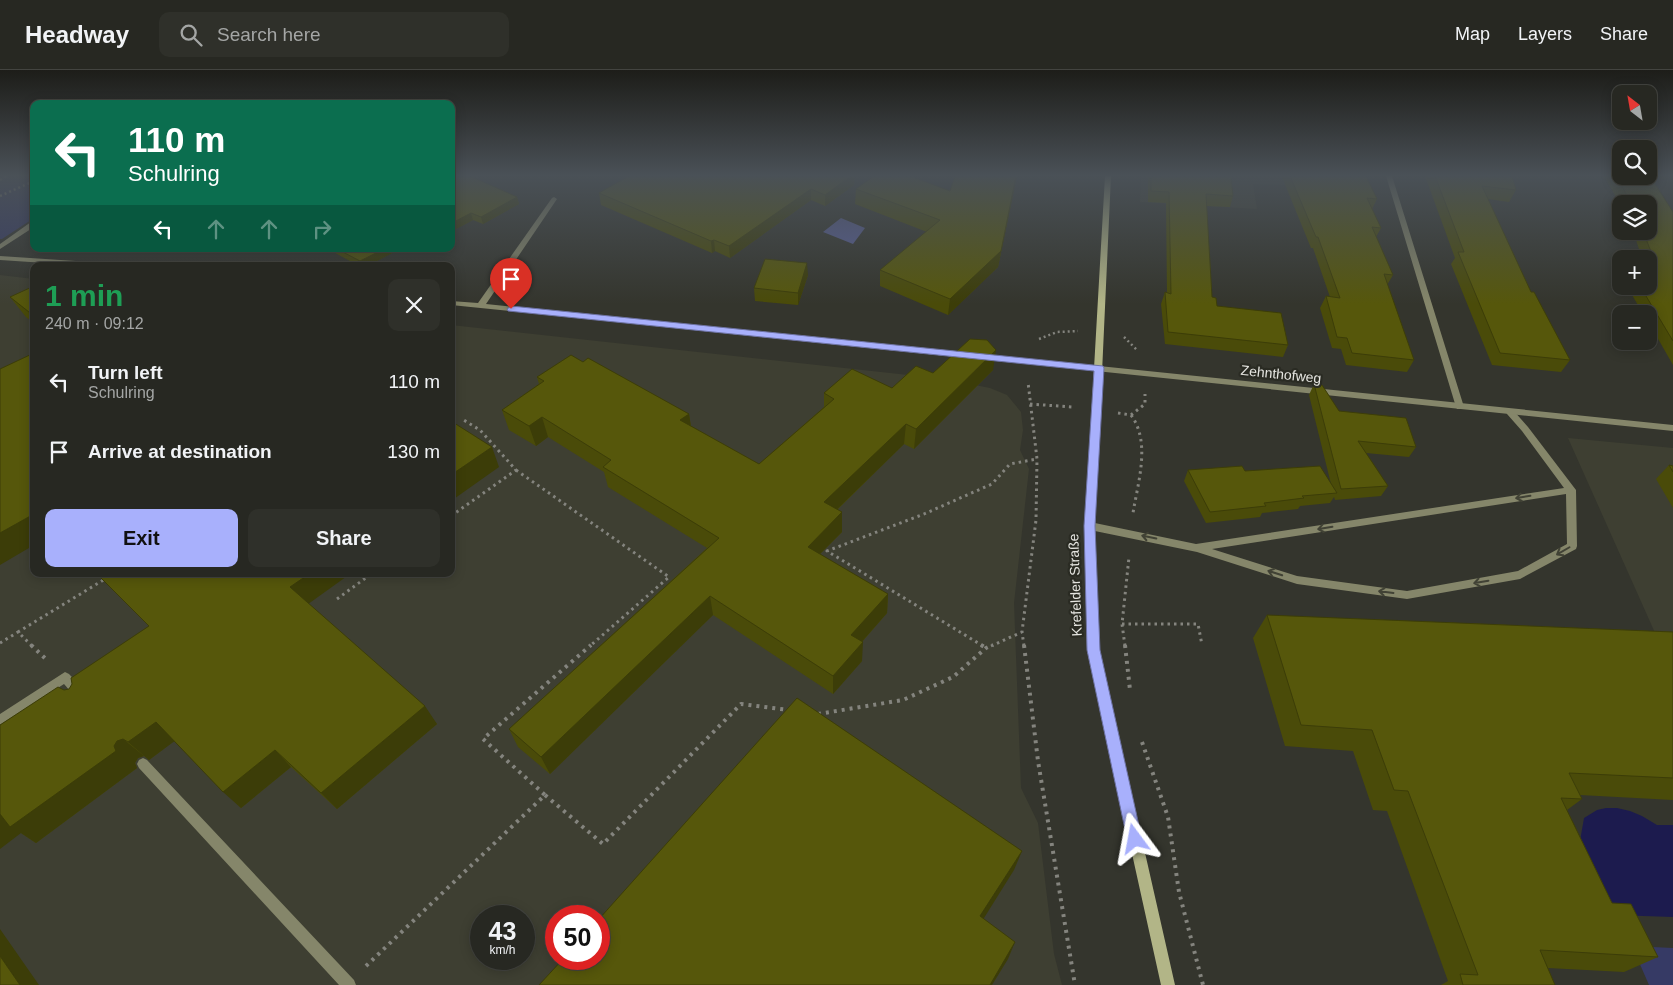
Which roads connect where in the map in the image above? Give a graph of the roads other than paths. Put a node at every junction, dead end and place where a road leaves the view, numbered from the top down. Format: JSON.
{"nodes":[{"id":1,"x":541,"y":219,"type":"edge"},
{"id":2,"x":1106,"y":219,"type":"edge"},
{"id":3,"x":1402,"y":219,"type":"edge"},
{"id":4,"x":30,"y":227,"type":"edge"},
{"id":5,"x":0,"y":247,"type":"edge"},
{"id":6,"x":0,"y":258,"type":"edge"},
{"id":7,"x":60,"y":262,"type":"edge"},
{"id":8,"x":455,"y":303,"type":"edge"},
{"id":9,"x":481,"y":306,"type":"junction"},
{"id":10,"x":1100,"y":368,"type":"junction"},
{"id":11,"x":1460,"y":407,"type":"junction"},
{"id":12,"x":1510,"y":412,"type":"junction"},
{"id":13,"x":1673,"y":428,"type":"edge"},
{"id":14,"x":1572,"y":490,"type":"junction"},
{"id":15,"x":1090,"y":526,"type":"junction"},
{"id":16,"x":1197,"y":548,"type":"junction"},
{"id":17,"x":86,"y":701,"type":"edge"},
{"id":18,"x":0,"y":720,"type":"edge"},
{"id":19,"x":143,"y":764,"type":"dead end"},
{"id":20,"x":348,"y":984,"type":"edge"},
{"id":21,"x":1168,"y":985,"type":"edge"}],
"edges":[{"from":1,"to":9,"type":"street"},
{"from":2,"to":10,"type":"main road","name":"Krefelder Straße"},
{"from":3,"to":11,"type":"street"},
{"from":4,"to":5,"type":"street"},
{"from":6,"to":7,"type":"street"},
{"from":8,"to":9,"type":"street","name":"Zehnthofweg"},
{"from":9,"to":10,"type":"street","name":"Zehnthofweg"},
{"from":10,"to":11,"type":"street","name":"Zehnthofweg"},
{"from":10,"to":15,"type":"main road","name":"Krefelder Straße"},
{"from":11,"to":12,"type":"street","name":"Zehnthofweg"},
{"from":12,"to":13,"type":"street","name":"Zehnthofweg"},
{"from":12,"to":14,"type":"street"},
{"from":14,"to":16,"type":"street","one_way":true},
{"from":14,"to":16,"type":"street","one_way":true},
{"from":16,"to":15,"type":"street","one_way":true},
{"from":15,"to":21,"type":"main road","name":"Krefelder Straße"},
{"from":17,"to":18,"type":"street"},
{"from":19,"to":20,"type":"street"}]}
